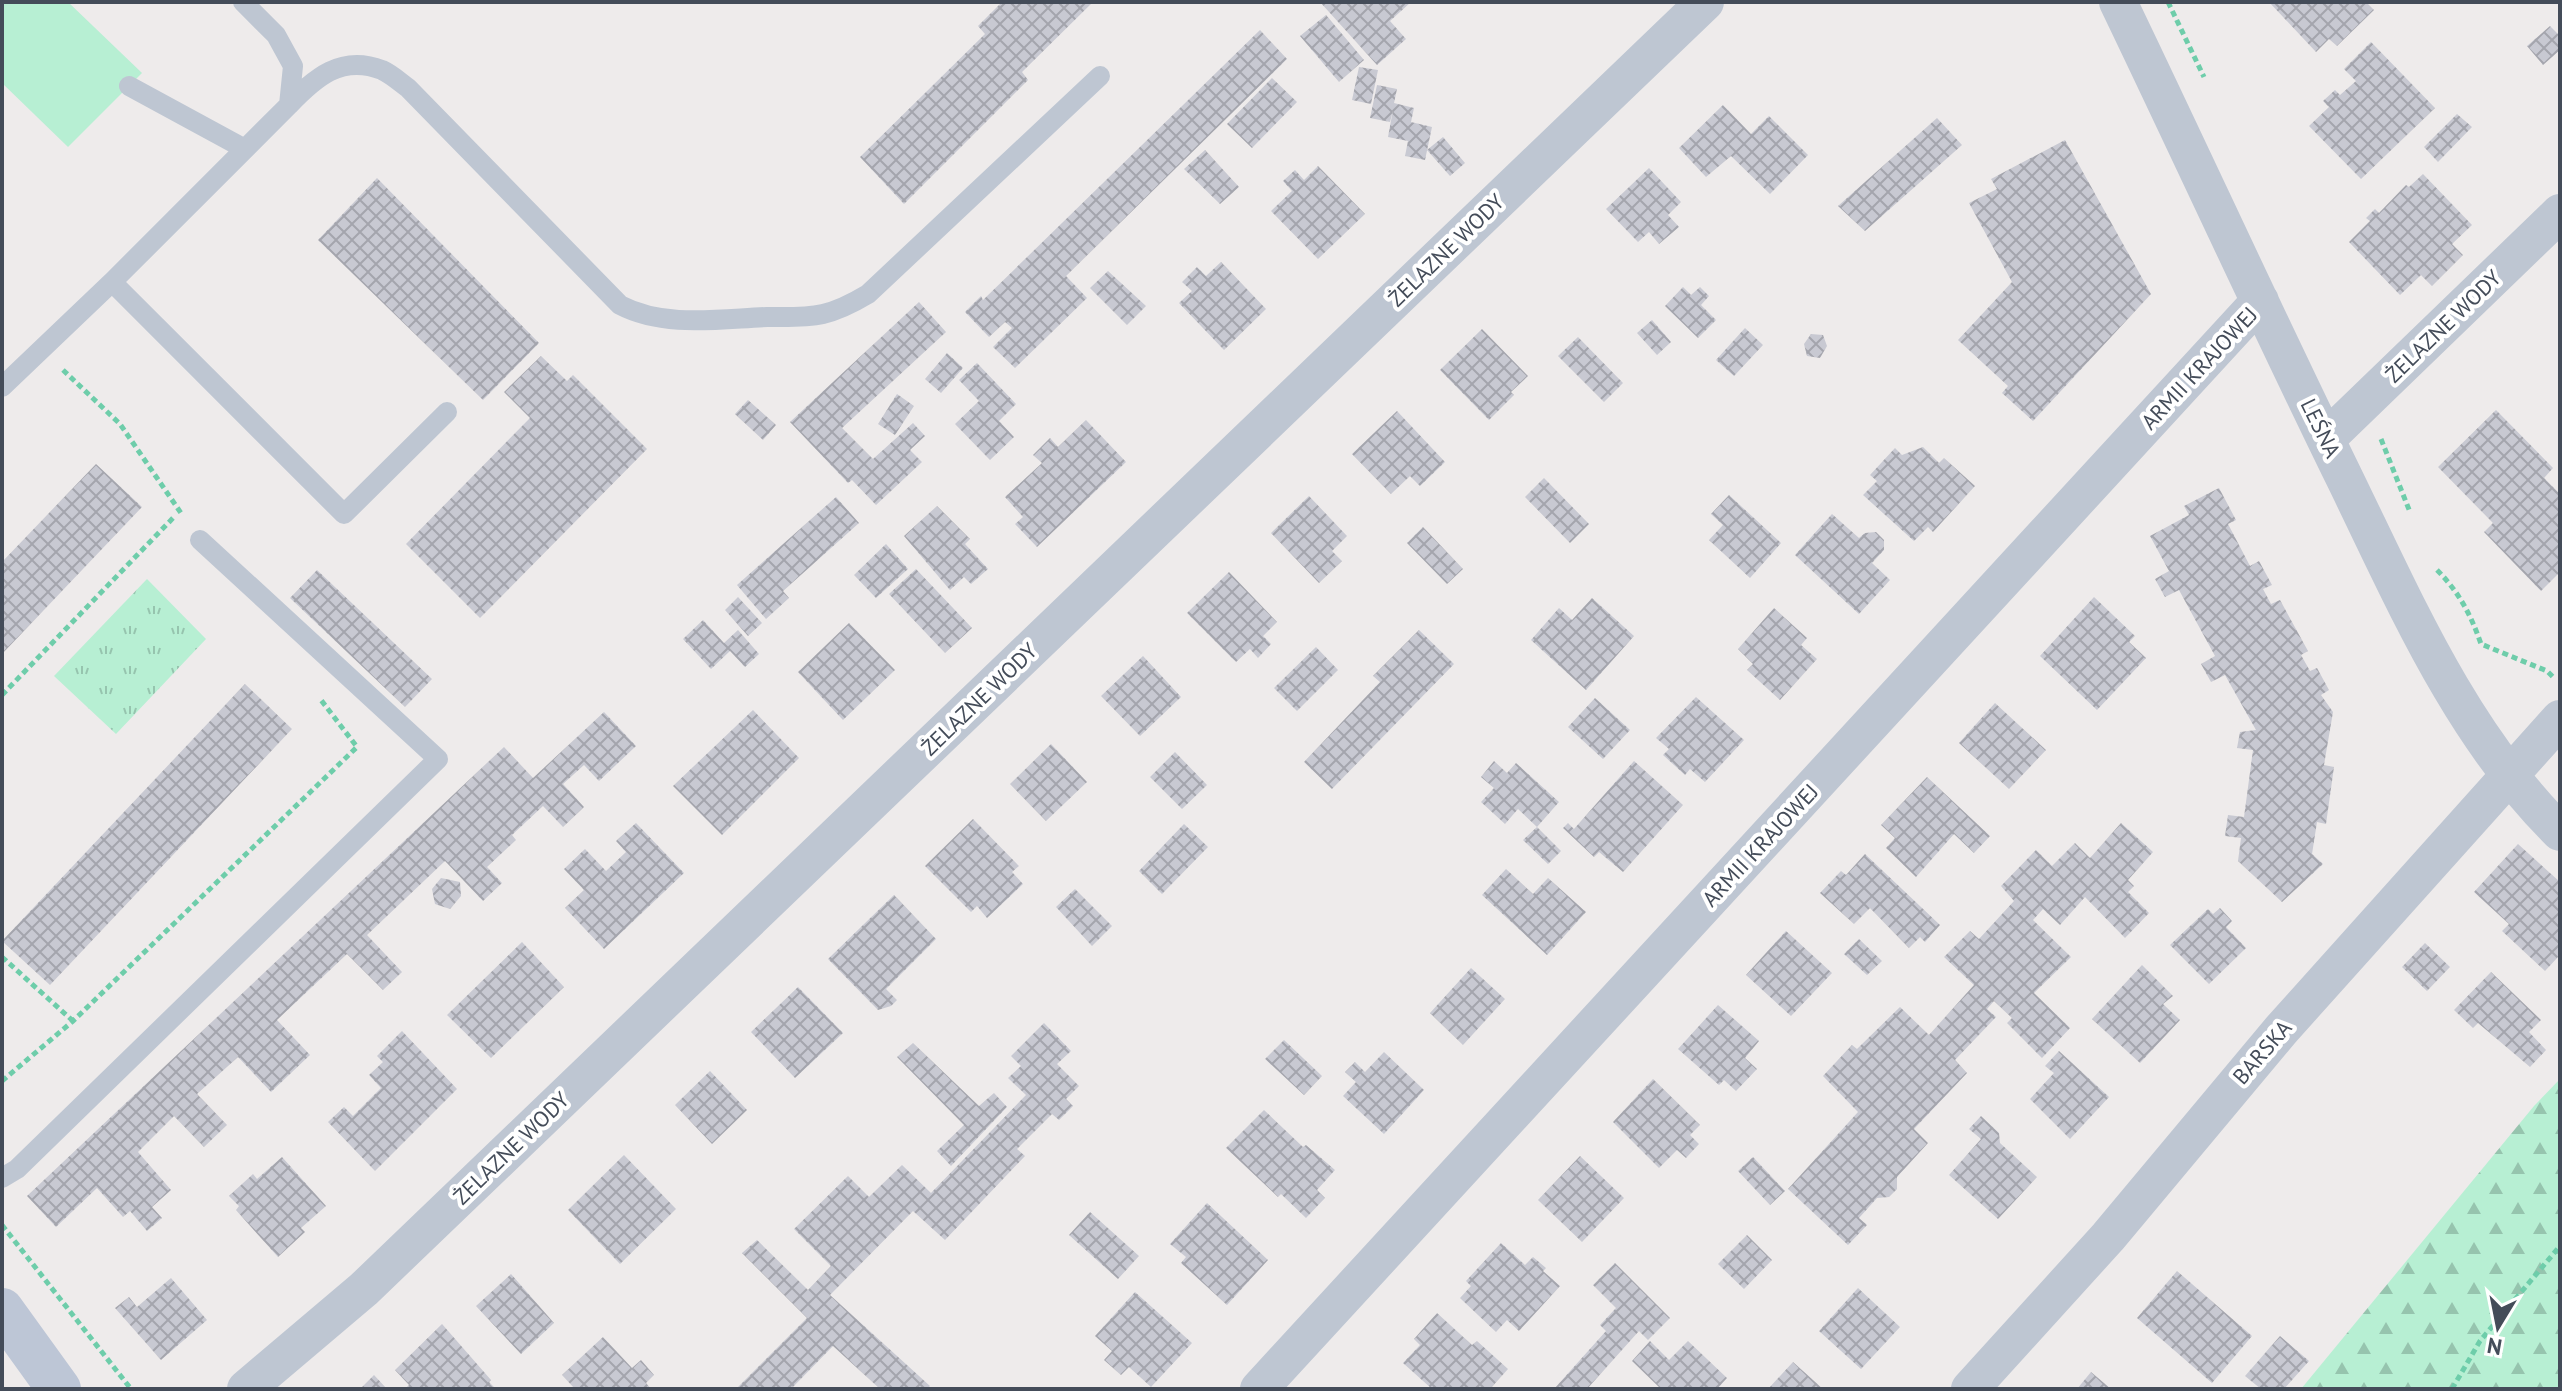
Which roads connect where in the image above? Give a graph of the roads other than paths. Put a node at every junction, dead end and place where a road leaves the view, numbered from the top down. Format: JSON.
{"nodes":[{"id":1,"x":243,"y":2,"type":"edge"},
{"id":2,"x":1705,"y":2,"type":"edge"},
{"id":3,"x":2118,"y":2,"type":"edge"},
{"id":4,"x":1100,"y":76,"type":"dead end"},
{"id":5,"x":129,"y":86,"type":"dead end"},
{"id":6,"x":289,"y":105,"type":"junction"},
{"id":7,"x":245,"y":149,"type":"junction"},
{"id":8,"x":2560,"y":213,"type":"edge"},
{"id":9,"x":112,"y":282,"type":"junction"},
{"id":10,"x":2260,"y":301,"type":"junction"},
{"id":11,"x":2,"y":387,"type":"edge"},
{"id":12,"x":447,"y":412,"type":"dead end"},
{"id":13,"x":2326,"y":439,"type":"junction"},
{"id":14,"x":200,"y":540,"type":"road end"},
{"id":15,"x":2560,"y":719,"type":"edge"},
{"id":16,"x":2508,"y":773,"type":"junction"},
{"id":17,"x":2560,"y":832,"type":"edge"},
{"id":18,"x":2,"y":1178,"type":"edge"},
{"id":19,"x":2,"y":1310,"type":"edge"},
{"id":20,"x":59,"y":1389,"type":"edge"},
{"id":21,"x":246,"y":1389,"type":"edge"},
{"id":22,"x":1259,"y":1389,"type":"edge"},
{"id":23,"x":1970,"y":1389,"type":"edge"}],
"edges":[{"from":1,"to":6,"type":"lane"},
{"from":2,"to":21,"type":"street","name":"ŻELAZNE WODY"},
{"from":3,"to":10,"type":"street","name":"LEŚNA"},
{"from":4,"to":6,"type":"lane"},
{"from":5,"to":7,"type":"lane"},
{"from":6,"to":7,"type":"lane"},
{"from":7,"to":9,"type":"lane"},
{"from":8,"to":13,"type":"street","name":"ŻELAZNE WODY"},
{"from":9,"to":11,"type":"lane"},
{"from":9,"to":12,"type":"lane"},
{"from":10,"to":13,"type":"street","name":"LEŚNA"},
{"from":10,"to":22,"type":"street","name":"ARMII KRAJOWEJ"},
{"from":13,"to":16,"type":"street","name":"LEŚNA"},
{"from":14,"to":18,"type":"lane"},
{"from":15,"to":16,"type":"street","name":"BARSKA"},
{"from":16,"to":17,"type":"street","name":"LEŚNA"},
{"from":16,"to":23,"type":"street","name":"BARSKA"},
{"from":19,"to":20,"type":"street"}]}
